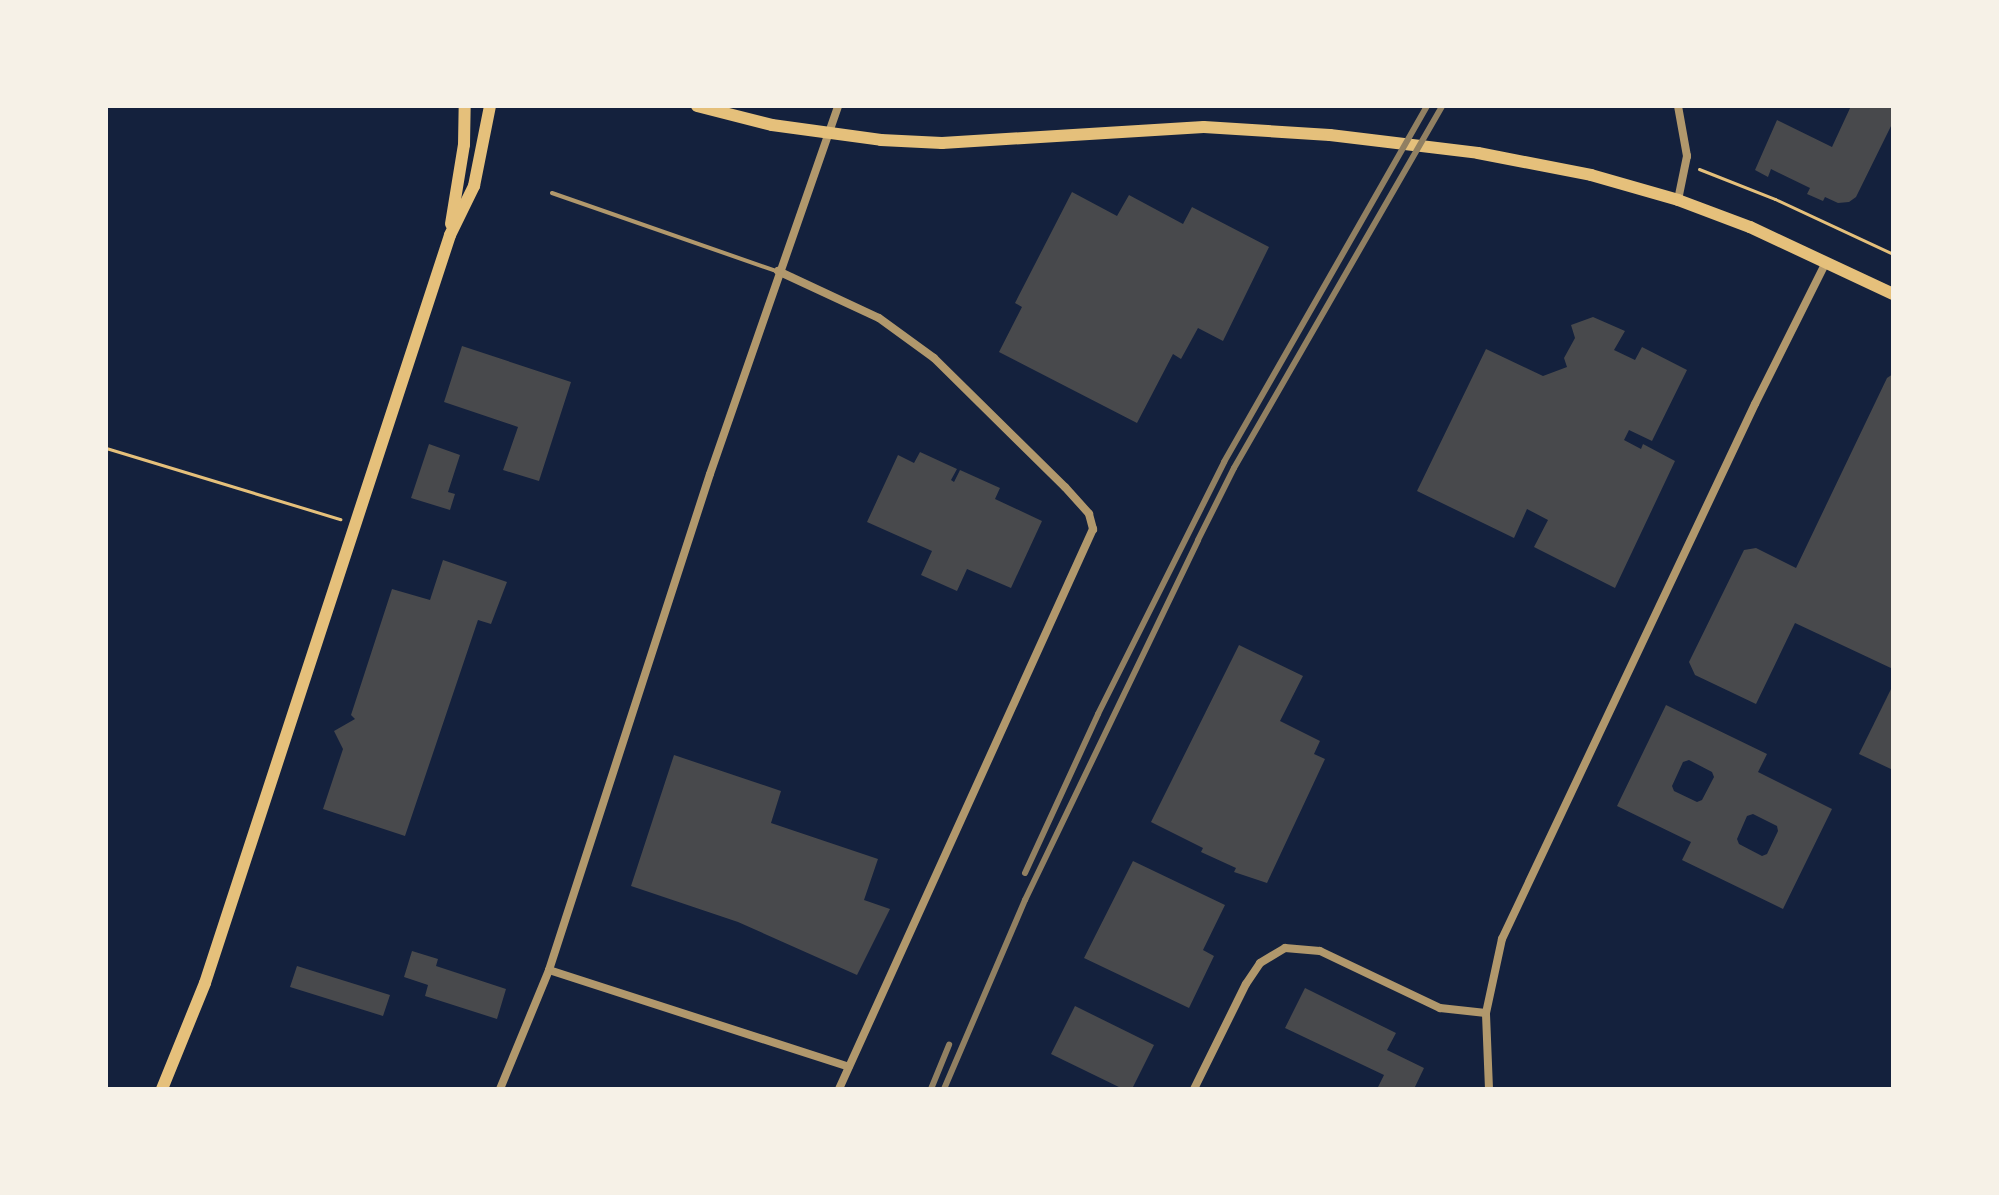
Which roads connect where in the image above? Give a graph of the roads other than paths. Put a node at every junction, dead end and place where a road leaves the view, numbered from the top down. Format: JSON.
{"nodes":[{"id":1,"x":465,"y":106,"type":"edge"},
{"id":2,"x":490,"y":106,"type":"edge"},
{"id":3,"x":697,"y":106,"type":"edge"},
{"id":4,"x":838,"y":106,"type":"edge"},
{"id":5,"x":1678,"y":106,"type":"edge"},
{"id":6,"x":828,"y":134,"type":"junction"},
{"id":7,"x":552,"y":193,"type":"dead end"},
{"id":8,"x":1678,"y":200,"type":"junction"},
{"id":9,"x":450,"y":235,"type":"junction"},
{"id":10,"x":1826,"y":262,"type":"junction"},
{"id":11,"x":778,"y":271,"type":"junction"},
{"id":12,"x":1893,"y":294,"type":"edge"},
{"id":13,"x":549,"y":970,"type":"junction"},
{"id":14,"x":1486,"y":1013,"type":"junction"},
{"id":15,"x":849,"y":1067,"type":"junction"},
{"id":16,"x":162,"y":1089,"type":"edge"},
{"id":17,"x":500,"y":1089,"type":"edge"},
{"id":18,"x":839,"y":1089,"type":"edge"},
{"id":19,"x":1194,"y":1089,"type":"edge"},
{"id":20,"x":1489,"y":1089,"type":"edge"}],
"edges":[{"from":1,"to":9,"type":"main road"},
{"from":2,"to":9,"type":"main road"},
{"from":3,"to":6,"type":"main road"},
{"from":4,"to":6,"type":"street"},
{"from":5,"to":8,"type":"street"},
{"from":6,"to":8,"type":"main road"},
{"from":6,"to":11,"type":"street"},
{"from":7,"to":11,"type":"lane"},
{"from":8,"to":10,"type":"main road"},
{"from":9,"to":16,"type":"main road"},
{"from":10,"to":12,"type":"main road"},
{"from":10,"to":14,"type":"street"},
{"from":11,"to":13,"type":"street"},
{"from":11,"to":15,"type":"street"},
{"from":13,"to":15,"type":"street"},
{"from":13,"to":17,"type":"street"},
{"from":14,"to":19,"type":"street"},
{"from":14,"to":20,"type":"street"},
{"from":15,"to":18,"type":"street"}]}
